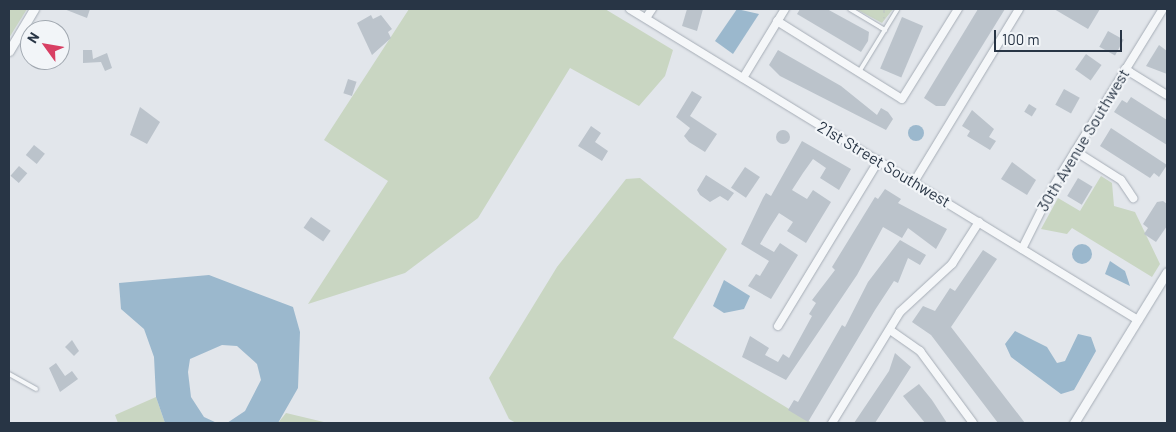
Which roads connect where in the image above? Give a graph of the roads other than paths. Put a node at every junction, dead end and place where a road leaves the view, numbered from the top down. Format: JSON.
{"nodes":[{"id":1,"x":34,"y":9,"type":"edge"},
{"id":2,"x":630,"y":9,"type":"edge"},
{"id":3,"x":652,"y":9,"type":"edge"},
{"id":4,"x":785,"y":9,"type":"edge"},
{"id":5,"x":850,"y":9,"type":"edge"},
{"id":6,"x":958,"y":9,"type":"edge"},
{"id":7,"x":1019,"y":9,"type":"edge"},
{"id":8,"x":1163,"y":9,"type":"edge"},
{"id":9,"x":897,"y":10,"type":"dead end"},
{"id":10,"x":646,"y":18,"type":"junction"},
{"id":11,"x":777,"y":21,"type":"junction"},
{"id":12,"x":885,"y":30,"type":"junction"},
{"id":13,"x":9,"y":50,"type":"edge"},
{"id":14,"x":1125,"y":69,"type":"junction"},
{"id":15,"x":859,"y":72,"type":"junction"},
{"id":16,"x":743,"y":78,"type":"junction"},
{"id":17,"x":1167,"y":95,"type":"edge"},
{"id":18,"x":1075,"y":151,"type":"junction"},
{"id":19,"x":879,"y":160,"type":"junction"},
{"id":20,"x":914,"y":182,"type":"junction"},
{"id":21,"x":1133,"y":198,"type":"dead end"},
{"id":22,"x":979,"y":222,"type":"junction"},
{"id":23,"x":1022,"y":248,"type":"junction"},
{"id":24,"x":1167,"y":272,"type":"edge"},
{"id":25,"x":1138,"y":320,"type":"junction"},
{"id":26,"x":778,"y":326,"type":"dead end"},
{"id":27,"x":890,"y":330,"type":"junction"},
{"id":28,"x":9,"y":374,"type":"edge"},
{"id":29,"x":36,"y":389,"type":"dead end"},
{"id":30,"x":832,"y":423,"type":"edge"},
{"id":31,"x":973,"y":423,"type":"edge"},
{"id":32,"x":1074,"y":423,"type":"edge"}],
"edges":[{"from":1,"to":13,"type":"street"},
{"from":2,"to":10,"type":"street","name":"21st Street Southwest"},
{"from":3,"to":10,"type":"street"},
{"from":4,"to":11,"type":"street"},
{"from":5,"to":12,"type":"lane"},
{"from":6,"to":15,"type":"street"},
{"from":7,"to":20,"type":"street"},
{"from":8,"to":14,"type":"street","name":"30th Avenue Southwest"},
{"from":9,"to":12,"type":"lane"},
{"from":10,"to":16,"type":"street","name":"21st Street Southwest"},
{"from":11,"to":15,"type":"street"},
{"from":11,"to":16,"type":"street"},
{"from":12,"to":15,"type":"lane"},
{"from":14,"to":17,"type":"street"},
{"from":14,"to":18,"type":"street","name":"30th Avenue Southwest"},
{"from":16,"to":19,"type":"street","name":"21st Street Southwest"},
{"from":18,"to":21,"type":"street"},
{"from":18,"to":23,"type":"street","name":"30th Avenue Southwest"},
{"from":19,"to":20,"type":"street","name":"21st Street Southwest"},
{"from":19,"to":26,"type":"street"},
{"from":20,"to":22,"type":"street","name":"21st Street Southwest"},
{"from":22,"to":23,"type":"street","name":"21st Street Southwest"},
{"from":22,"to":27,"type":"street"},
{"from":23,"to":25,"type":"street","name":"21st Street Southwest"},
{"from":24,"to":25,"type":"street"},
{"from":25,"to":32,"type":"street"},
{"from":27,"to":30,"type":"street"},
{"from":27,"to":31,"type":"street"},
{"from":28,"to":29,"type":"lane"}]}
